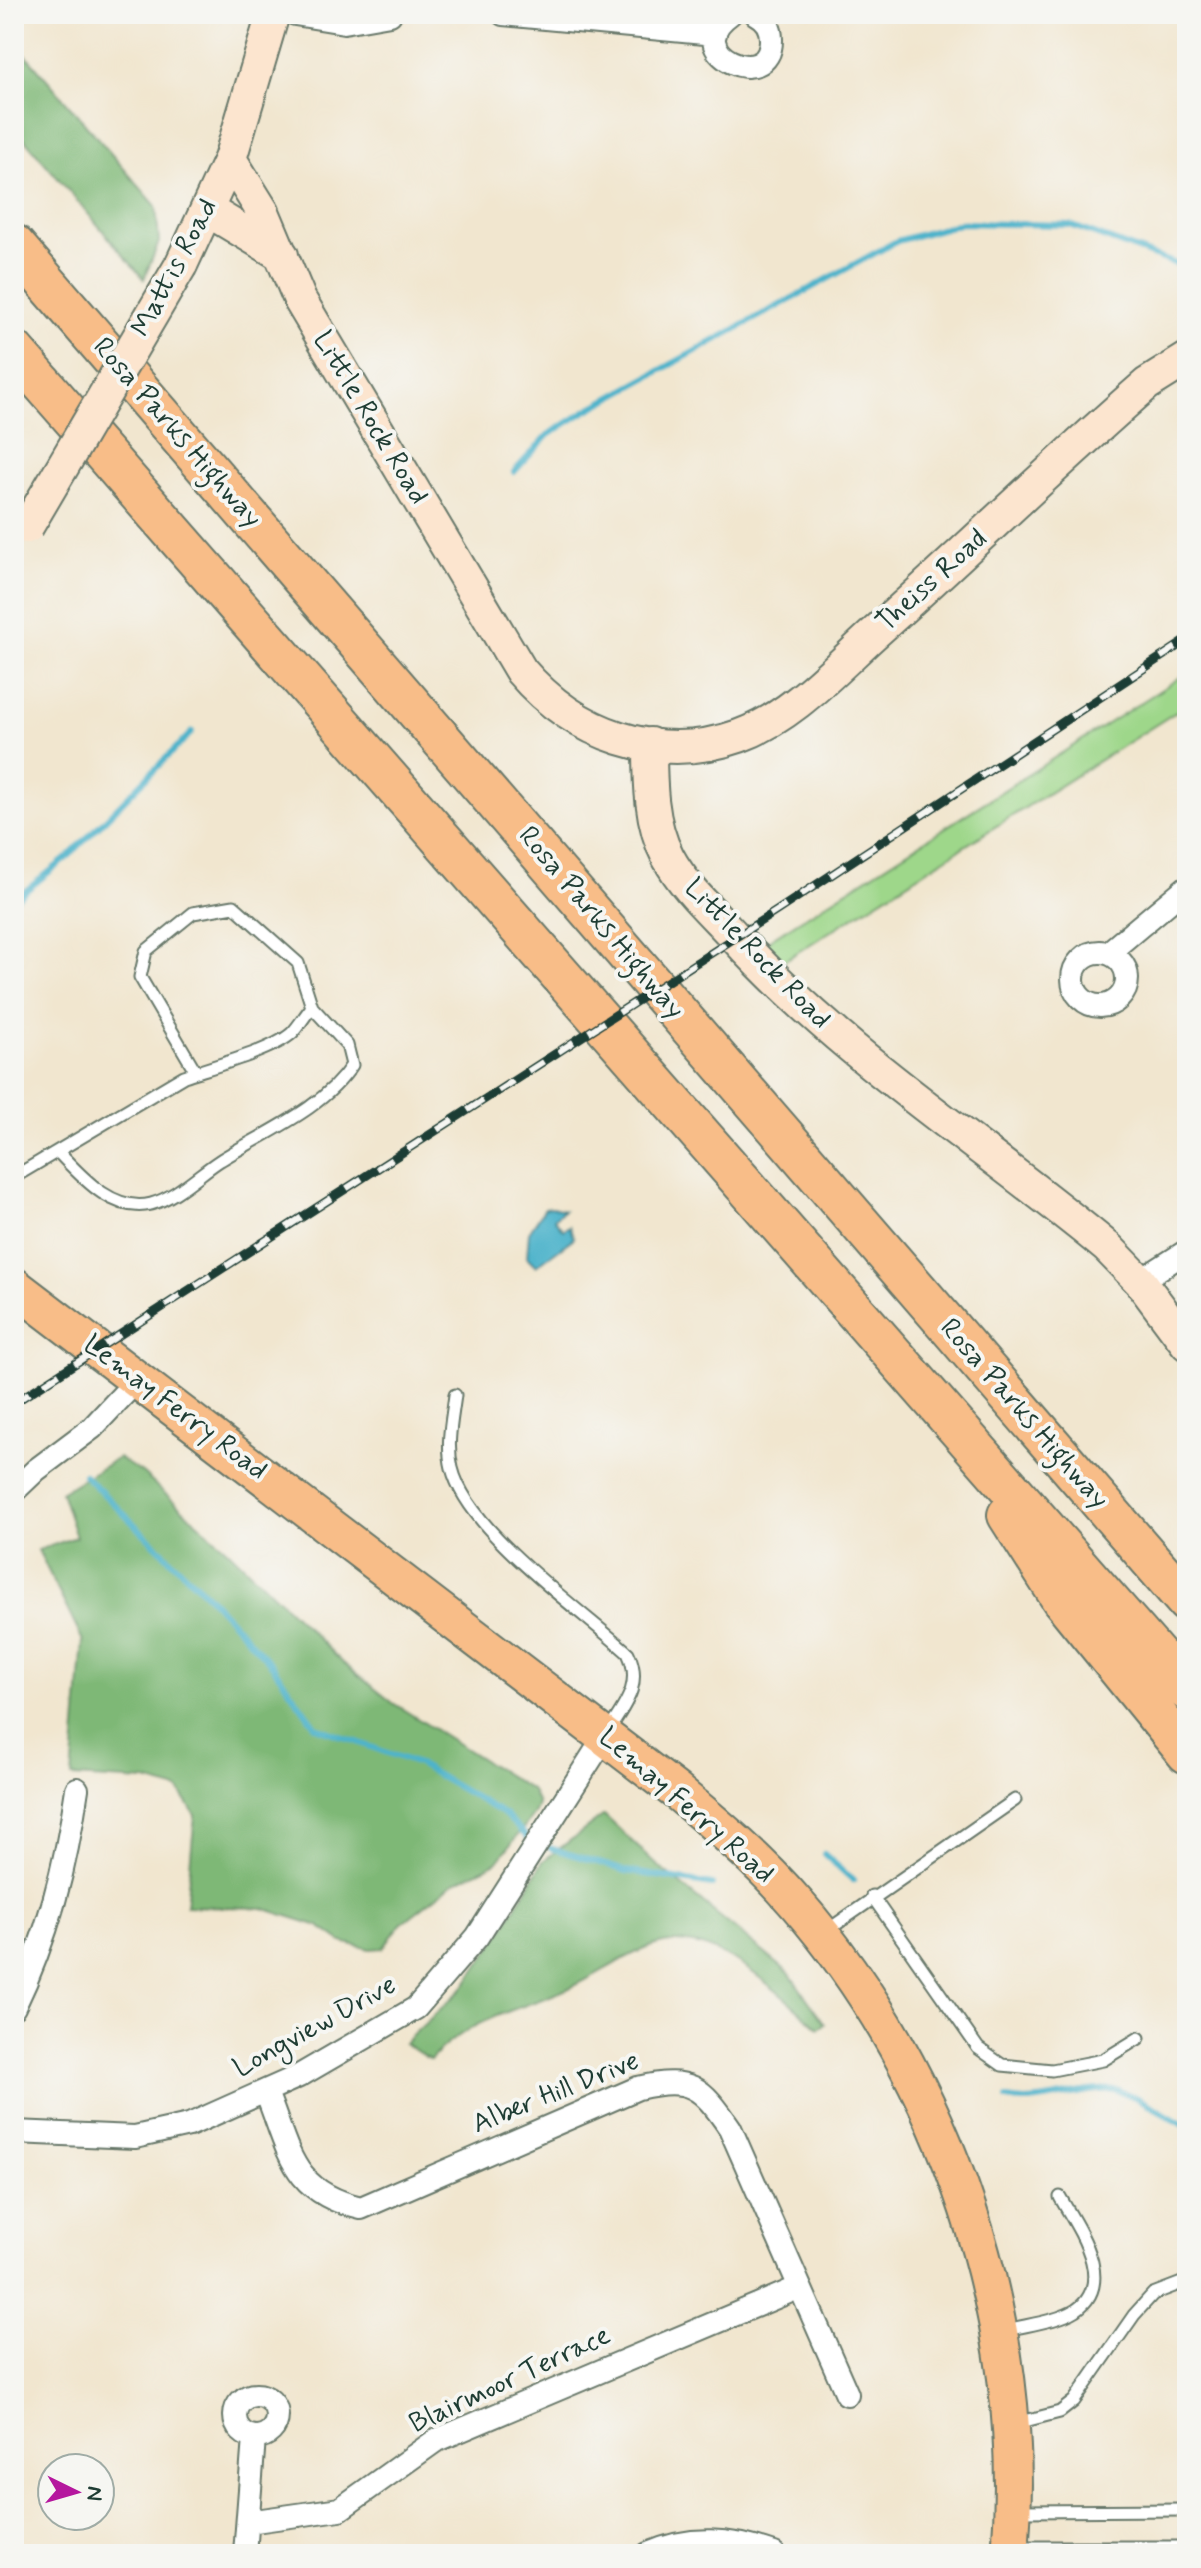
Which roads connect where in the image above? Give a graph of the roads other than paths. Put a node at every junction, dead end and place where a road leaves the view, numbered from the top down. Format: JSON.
{"nodes":[{"id":1,"x":273,"y":14,"type":"edge"},
{"id":2,"x":295,"y":14,"type":"edge"},
{"id":3,"x":390,"y":14,"type":"edge"},
{"id":4,"x":503,"y":14,"type":"edge"},
{"id":5,"x":730,"y":14,"type":"edge"},
{"id":6,"x":756,"y":14,"type":"edge"},
{"id":7,"x":715,"y":34,"type":"junction"},
{"id":8,"x":230,"y":159,"type":"junction"},
{"id":9,"x":209,"y":211,"type":"junction"},
{"id":10,"x":14,"y":245,"type":"edge"},
{"id":11,"x":282,"y":255,"type":"junction"},
{"id":12,"x":14,"y":351,"type":"edge"},
{"id":13,"x":1187,"y":359,"type":"edge"},
{"id":14,"x":20,"y":536,"type":"edge"},
{"id":15,"x":650,"y":744,"type":"junction"},
{"id":16,"x":1187,"y":887,"type":"edge"},
{"id":17,"x":1108,"y":953,"type":"dead end"},
{"id":18,"x":312,"y":1007,"type":"junction"},
{"id":19,"x":196,"y":1072,"type":"junction"},
{"id":20,"x":59,"y":1153,"type":"junction"},
{"id":21,"x":14,"y":1177,"type":"edge"},
{"id":22,"x":1187,"y":1251,"type":"edge"},
{"id":23,"x":1140,"y":1281,"type":"junction"},
{"id":24,"x":14,"y":1286,"type":"edge"},
{"id":25,"x":1187,"y":1344,"type":"edge"},
{"id":26,"x":137,"y":1380,"type":"junction"},
{"id":27,"x":455,"y":1395,"type":"dead end"},
{"id":28,"x":940,"y":1407,"type":"junction"},
{"id":29,"x":14,"y":1491,"type":"edge"},
{"id":30,"x":1187,"y":1602,"type":"edge"},
{"id":31,"x":1187,"y":1690,"type":"edge"},
{"id":32,"x":606,"y":1735,"type":"junction"},
{"id":33,"x":1187,"y":1753,"type":"edge"},
{"id":34,"x":77,"y":1789,"type":"dead end"},
{"id":35,"x":1015,"y":1800,"type":"dead end"},
{"id":36,"x":872,"y":1896,"type":"junction"},
{"id":37,"x":822,"y":1935,"type":"junction"},
{"id":38,"x":14,"y":2007,"type":"edge"},
{"id":39,"x":1139,"y":2038,"type":"dead end"},
{"id":40,"x":266,"y":2092,"type":"junction"},
{"id":41,"x":14,"y":2132,"type":"edge"},
{"id":42,"x":1060,"y":2197,"type":"dead end"},
{"id":43,"x":1187,"y":2281,"type":"edge"},
{"id":44,"x":800,"y":2287,"type":"junction"},
{"id":45,"x":997,"y":2333,"type":"junction"},
{"id":46,"x":847,"y":2394,"type":"dead end"},
{"id":47,"x":1011,"y":2424,"type":"junction"},
{"id":48,"x":254,"y":2438,"type":"dead end"},
{"id":49,"x":1187,"y":2499,"type":"edge"},
{"id":50,"x":1183,"y":2510,"type":"edge"},
{"id":51,"x":1012,"y":2512,"type":"junction"},
{"id":52,"x":248,"y":2522,"type":"junction"},
{"id":53,"x":1187,"y":2547,"type":"edge"},
{"id":54,"x":1010,"y":2550,"type":"edge"},
{"id":55,"x":245,"y":2554,"type":"edge"},
{"id":56,"x":648,"y":2554,"type":"edge"},
{"id":57,"x":774,"y":2554,"type":"edge"}],
"edges":[{"from":1,"to":8,"type":"street","name":"Mattis Road"},
{"from":2,"to":3,"type":"street"},
{"from":4,"to":7,"type":"street"},
{"from":5,"to":7,"type":"street"},
{"from":6,"to":7,"type":"street"},
{"from":8,"to":9,"type":"street","name":"Mattis Road"},
{"from":8,"to":11,"type":"street","name":"Little Rock Road"},
{"from":9,"to":11,"type":"street"},
{"from":9,"to":14,"type":"street","name":"Mattis Road","bridge":true},
{"from":10,"to":30,"type":"highway","name":"Rosa Parks Highway"},
{"from":11,"to":15,"type":"street","name":"Little Rock Road"},
{"from":12,"to":28,"type":"highway","name":"Rosa Parks Highway"},
{"from":13,"to":15,"type":"street","name":"Theiss Road"},
{"from":15,"to":23,"type":"street","name":"Little Rock Road"},
{"from":16,"to":17,"type":"street"},
{"from":18,"to":19,"type":"lane"},
{"from":18,"to":19,"type":"lane"},
{"from":18,"to":20,"type":"lane"},
{"from":19,"to":20,"type":"lane"},
{"from":20,"to":21,"type":"lane"},
{"from":22,"to":23,"type":"street"},
{"from":23,"to":25,"type":"street","name":"Little Rock Road"},
{"from":24,"to":26,"type":"main road","name":"Lemay Ferry Road"},
{"from":26,"to":29,"type":"street"},
{"from":26,"to":32,"type":"main road","name":"Lemay Ferry Road"},
{"from":27,"to":32,"type":"lane"},
{"from":28,"to":31,"type":"highway"},
{"from":28,"to":33,"type":"highway"},
{"from":32,"to":37,"type":"main road","name":"Lemay Ferry Road"},
{"from":32,"to":40,"type":"street","name":"Longview Drive"},
{"from":34,"to":38,"type":"street"},
{"from":35,"to":36,"type":"lane"},
{"from":36,"to":37,"type":"lane"},
{"from":36,"to":39,"type":"lane"},
{"from":37,"to":45,"type":"main road","name":"Lemay Ferry Road"},
{"from":40,"to":41,"type":"street","name":"Longview Drive"},
{"from":40,"to":44,"type":"street","name":"Alber Hill Drive"},
{"from":42,"to":45,"type":"lane"},
{"from":43,"to":47,"type":"lane"},
{"from":44,"to":46,"type":"street","name":"Alber Hill Drive"},
{"from":44,"to":52,"type":"street","name":"Blairmoor Terrace"},
{"from":45,"to":47,"type":"main road","name":"Lemay Ferry Road"},
{"from":47,"to":51,"type":"main road","name":"Lemay Ferry Road"},
{"from":48,"to":52,"type":"street"},
{"from":49,"to":50,"type":"lane"},
{"from":50,"to":51,"type":"lane"},
{"from":51,"to":54,"type":"main road","name":"Lemay Ferry Road"},
{"from":52,"to":55,"type":"street"},
{"from":53,"to":54,"type":"lane"},
{"from":56,"to":57,"type":"street"}]}
